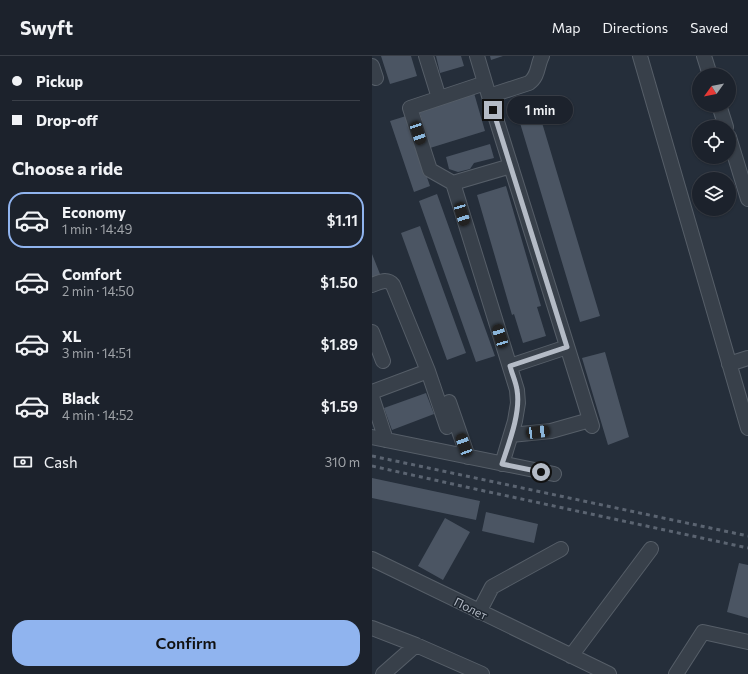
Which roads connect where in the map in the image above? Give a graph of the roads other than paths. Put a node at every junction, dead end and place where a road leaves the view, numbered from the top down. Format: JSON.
{"nodes":[{"id":1,"x":426,"y":56,"type":"edge"},
{"id":2,"x":477,"y":56,"type":"edge"},
{"id":3,"x":542,"y":56,"type":"edge"},
{"id":4,"x":640,"y":56,"type":"edge"},
{"id":5,"x":704,"y":56,"type":"edge"},
{"id":6,"x":708,"y":68,"type":"edge"},
{"id":7,"x":487,"y":89,"type":"junction"},
{"id":8,"x":439,"y":98,"type":"junction"},
{"id":9,"x":736,"y":160,"type":"edge"},
{"id":10,"x":511,"y":166,"type":"junction"},
{"id":11,"x":453,"y":183,"type":"junction"},
{"id":12,"x":748,"y":199,"type":"edge"},
{"id":13,"x":372,"y":285,"type":"edge"},
{"id":14,"x":372,"y":332,"type":"edge"},
{"id":15,"x":567,"y":347,"type":"junction"},
{"id":16,"x":748,"y":358,"type":"edge"},
{"id":17,"x":383,"y":361,"type":"dead end"},
{"id":18,"x":729,"y":364,"type":"junction"},
{"id":19,"x":510,"y":366,"type":"junction"},
{"id":20,"x":428,"y":371,"type":"junction"},
{"id":21,"x":372,"y":392,"type":"edge"},
{"id":22,"x":446,"y":394,"type":"dead end"},
{"id":23,"x":372,"y":397,"type":"edge"},
{"id":24,"x":447,"y":427,"type":"dead end"},
{"id":25,"x":748,"y":428,"type":"edge"},
{"id":26,"x":511,"y":435,"type":"junction"},
{"id":27,"x":372,"y":437,"type":"edge"},
{"id":28,"x":386,"y":440,"type":"junction"},
{"id":29,"x":468,"y":457,"type":"junction"},
{"id":30,"x":502,"y":464,"type":"junction"},
{"id":31,"x":554,"y":474,"type":"dead end"},
{"id":32,"x":561,"y":549,"type":"dead end"},
{"id":33,"x":651,"y":550,"type":"dead end"},
{"id":34,"x":372,"y":560,"type":"edge"},
{"id":35,"x":479,"y":612,"type":"junction"},
{"id":36,"x":372,"y":628,"type":"edge"},
{"id":37,"x":748,"y":642,"type":"edge"},
{"id":38,"x":416,"y":645,"type":"junction"},
{"id":39,"x":571,"y":656,"type":"junction"},
{"id":40,"x":383,"y":674,"type":"edge"},
{"id":41,"x":480,"y":674,"type":"edge"},
{"id":42,"x":607,"y":674,"type":"edge"},
{"id":43,"x":676,"y":674,"type":"edge"}],
"edges":[{"from":1,"to":8,"type":"street"},
{"from":2,"to":7,"type":"street"},
{"from":3,"to":7,"type":"street"},
{"from":4,"to":18,"type":"street"},
{"from":5,"to":6,"type":"street"},
{"from":7,"to":8,"type":"street"},
{"from":7,"to":10,"type":"street"},
{"from":8,"to":11,"type":"street"},
{"from":9,"to":12,"type":"street"},
{"from":10,"to":11,"type":"street"},
{"from":10,"to":15,"type":"street"},
{"from":11,"to":19,"type":"street"},
{"from":13,"to":20,"type":"street"},
{"from":14,"to":17,"type":"street"},
{"from":15,"to":19,"type":"street"},
{"from":15,"to":26,"type":"street"},
{"from":16,"to":18,"type":"street"},
{"from":18,"to":25,"type":"street"},
{"from":19,"to":26,"type":"street"},
{"from":20,"to":21,"type":"street"},
{"from":20,"to":24,"type":"street"},
{"from":22,"to":29,"type":"street"},
{"from":23,"to":28,"type":"street"},
{"from":26,"to":30,"type":"street"},
{"from":27,"to":28,"type":"street"},
{"from":28,"to":29,"type":"street"},
{"from":29,"to":30,"type":"street"},
{"from":30,"to":31,"type":"street"},
{"from":32,"to":35,"type":"street"},
{"from":33,"to":39,"type":"street"},
{"from":34,"to":35,"type":"street","name":"Полет"},
{"from":35,"to":39,"type":"street","name":"Полет"},
{"from":36,"to":38,"type":"street"},
{"from":37,"to":43,"type":"street"},
{"from":38,"to":40,"type":"street"},
{"from":38,"to":41,"type":"street"},
{"from":39,"to":42,"type":"street","name":"Полет"}]}
